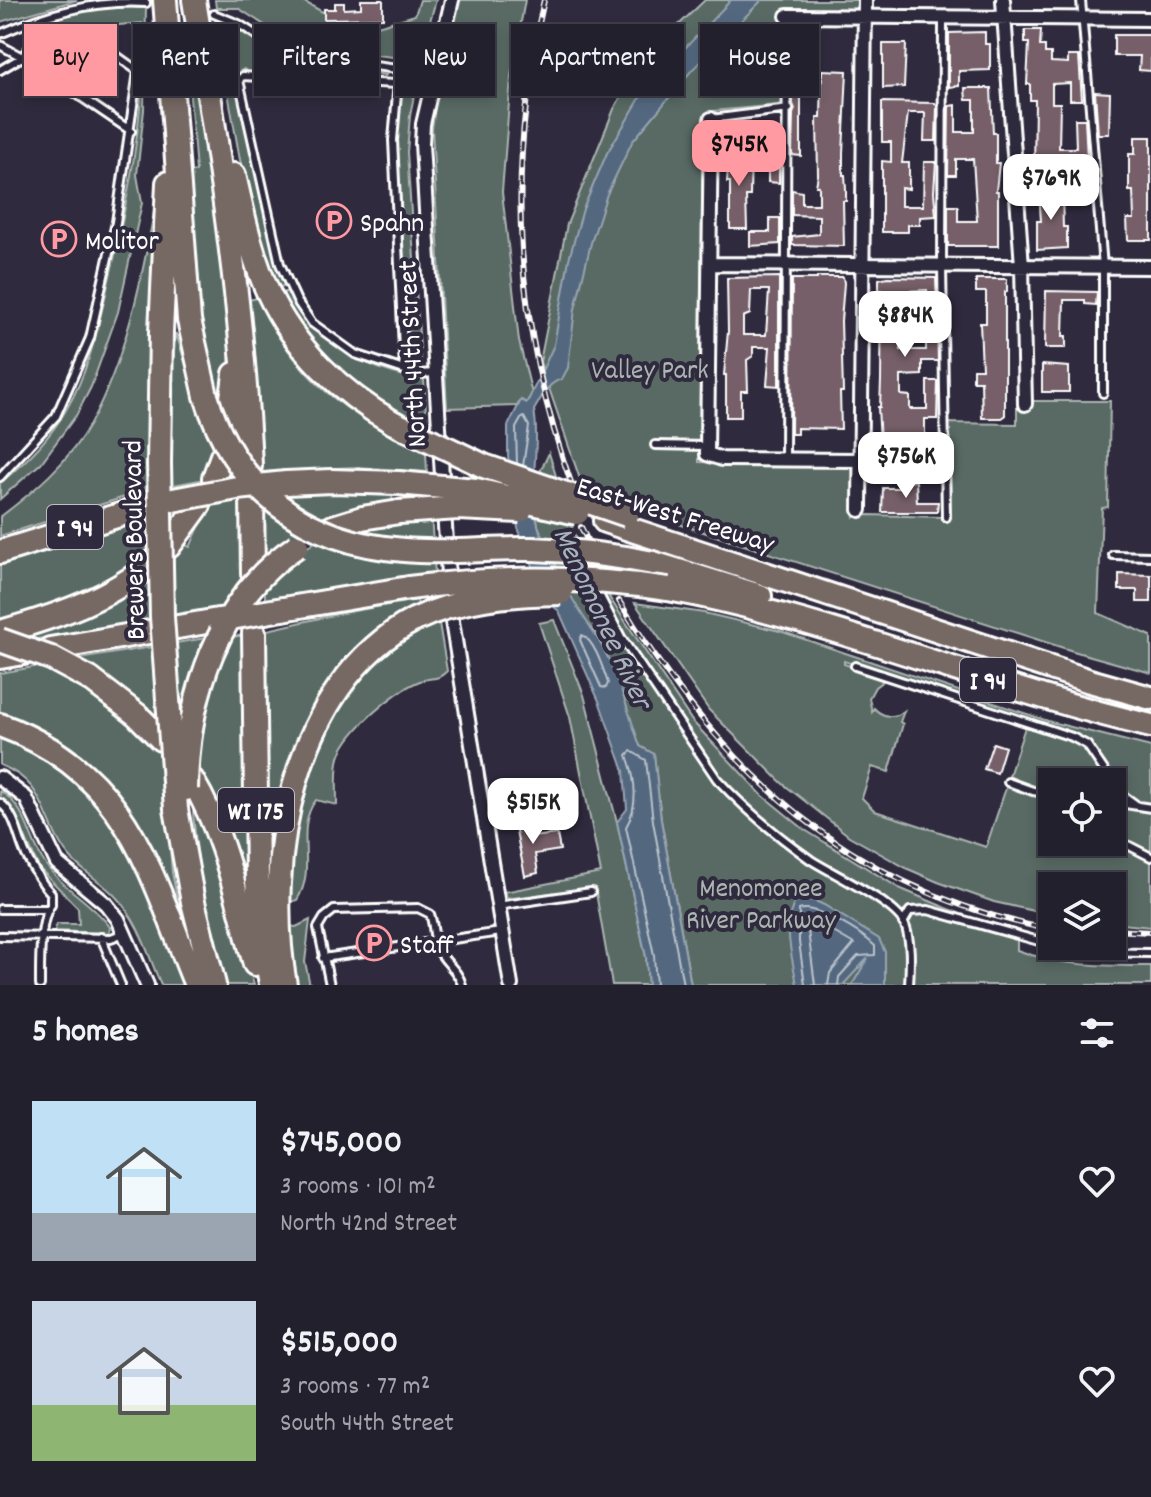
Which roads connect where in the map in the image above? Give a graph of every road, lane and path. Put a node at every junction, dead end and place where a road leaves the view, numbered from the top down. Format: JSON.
{"nodes":[{"id":1,"x":194,"y":0,"type":"edge"},
{"id":2,"x":452,"y":0,"type":"edge"},
{"id":3,"x":865,"y":0,"type":"edge"},
{"id":4,"x":1003,"y":0,"type":"edge"},
{"id":5,"x":1081,"y":0,"type":"edge"},
{"id":6,"x":156,"y":1,"type":"edge"},
{"id":7,"x":214,"y":14,"type":"dead end"},
{"id":8,"x":787,"y":16,"type":"joint"},
{"id":9,"x":865,"y":17,"type":"junction"},
{"id":10,"x":943,"y":17,"type":"junction"},
{"id":11,"x":1005,"y":18,"type":"junction"},
{"id":12,"x":1084,"y":18,"type":"junction"},
{"id":13,"x":1151,"y":19,"type":"edge"},
{"id":14,"x":160,"y":24,"type":"edge"},
{"id":15,"x":446,"y":24,"type":"edge"},
{"id":16,"x":0,"y":34,"type":"edge"},
{"id":17,"x":0,"y":45,"type":"edge"},
{"id":18,"x":22,"y":57,"type":"junction"},
{"id":19,"x":395,"y":69,"type":"edge"},
{"id":20,"x":0,"y":70,"type":"edge"},
{"id":21,"x":395,"y":84,"type":"edge"},
{"id":22,"x":172,"y":96,"type":"edge"},
{"id":23,"x":172,"y":96,"type":"edge"},
{"id":24,"x":396,"y":96,"type":"edge"},
{"id":25,"x":429,"y":96,"type":"edge"},
{"id":26,"x":789,"y":109,"type":"junction"},
{"id":27,"x":711,"y":119,"type":"joint"},
{"id":28,"x":131,"y":131,"type":"junction"},
{"id":29,"x":218,"y":148,"type":"junction"},
{"id":30,"x":710,"y":264,"type":"junction"},
{"id":31,"x":786,"y":264,"type":"junction"},
{"id":32,"x":862,"y":265,"type":"junction"},
{"id":33,"x":942,"y":265,"type":"junction"},
{"id":34,"x":1022,"y":266,"type":"junction"},
{"id":35,"x":1103,"y":267,"type":"junction"},
{"id":36,"x":1151,"y":267,"type":"edge"},
{"id":37,"x":240,"y":333,"type":"junction"},
{"id":38,"x":404,"y":370,"type":"junction"},
{"id":39,"x":436,"y":373,"type":"junction"},
{"id":40,"x":1103,"y":393,"type":"dead end"},
{"id":41,"x":1025,"y":404,"type":"dead end"},
{"id":42,"x":228,"y":431,"type":"dead end"},
{"id":43,"x":655,"y":445,"type":"dead end"},
{"id":44,"x":707,"y":450,"type":"junction"},
{"id":45,"x":222,"y":456,"type":"dead end"},
{"id":46,"x":785,"y":460,"type":"junction"},
{"id":47,"x":861,"y":460,"type":"junction"},
{"id":48,"x":250,"y":466,"type":"dead end"},
{"id":49,"x":0,"y":477,"type":"edge"},
{"id":50,"x":214,"y":478,"type":"dead end"},
{"id":51,"x":252,"y":497,"type":"dead end"},
{"id":52,"x":199,"y":505,"type":"dead end"},
{"id":53,"x":860,"y":510,"type":"dead end"},
{"id":54,"x":946,"y":517,"type":"dead end"},
{"id":55,"x":605,"y":521,"type":"junction"},
{"id":56,"x":631,"y":523,"type":"junction"},
{"id":57,"x":333,"y":527,"type":"dead end"},
{"id":58,"x":304,"y":542,"type":"dead end"},
{"id":59,"x":169,"y":546,"type":"dead end"},
{"id":60,"x":572,"y":546,"type":"dead end"},
{"id":61,"x":0,"y":552,"type":"edge"},
{"id":62,"x":1113,"y":555,"type":"dead end"},
{"id":63,"x":578,"y":556,"type":"dead end"},
{"id":64,"x":1151,"y":556,"type":"edge"},
{"id":65,"x":153,"y":562,"type":"dead end"},
{"id":66,"x":590,"y":577,"type":"dead end"},
{"id":67,"x":668,"y":589,"type":"junction"},
{"id":68,"x":253,"y":590,"type":"dead end"},
{"id":69,"x":826,"y":628,"type":"junction"},
{"id":70,"x":1,"y":632,"type":"edge"},
{"id":71,"x":254,"y":633,"type":"dead end"},
{"id":72,"x":0,"y":640,"type":"edge"},
{"id":73,"x":50,"y":649,"type":"dead end"},
{"id":74,"x":24,"y":653,"type":"dead end"},
{"id":75,"x":0,"y":657,"type":"edge"},
{"id":76,"x":855,"y":666,"type":"dead end"},
{"id":77,"x":1090,"y":681,"type":"junction"},
{"id":78,"x":1151,"y":684,"type":"edge"},
{"id":79,"x":1151,"y":698,"type":"edge"},
{"id":80,"x":0,"y":725,"type":"edge"},
{"id":81,"x":1151,"y":726,"type":"edge"},
{"id":82,"x":161,"y":739,"type":"dead end"},
{"id":83,"x":1103,"y":768,"type":"edge"},
{"id":84,"x":0,"y":778,"type":"edge"},
{"id":85,"x":192,"y":780,"type":"dead end"},
{"id":86,"x":1008,"y":782,"type":"dead end"},
{"id":87,"x":1038,"y":792,"type":"edge"},
{"id":88,"x":1126,"y":797,"type":"edge"},
{"id":89,"x":0,"y":803,"type":"edge"},
{"id":90,"x":1126,"y":804,"type":"edge"},
{"id":91,"x":1138,"y":806,"type":"junction"},
{"id":92,"x":1151,"y":808,"type":"edge"},
{"id":93,"x":182,"y":822,"type":"junction"},
{"id":94,"x":1126,"y":844,"type":"edge"},
{"id":95,"x":1151,"y":857,"type":"edge"},
{"id":96,"x":591,"y":892,"type":"dead end"},
{"id":97,"x":497,"y":906,"type":"junction"},
{"id":98,"x":0,"y":909,"type":"edge"},
{"id":99,"x":47,"y":909,"type":"junction"},
{"id":100,"x":903,"y":923,"type":"junction"},
{"id":101,"x":502,"y":932,"type":"junction"},
{"id":102,"x":125,"y":933,"type":"junction"},
{"id":103,"x":0,"y":936,"type":"edge"},
{"id":104,"x":41,"y":936,"type":"junction"},
{"id":105,"x":101,"y":937,"type":"junction"},
{"id":106,"x":435,"y":942,"type":"junction"},
{"id":107,"x":1151,"y":953,"type":"edge"},
{"id":108,"x":323,"y":958,"type":"junction"},
{"id":109,"x":40,"y":985,"type":"edge"},
{"id":110,"x":121,"y":985,"type":"edge"},
{"id":111,"x":147,"y":985,"type":"edge"},
{"id":112,"x":196,"y":985,"type":"edge"},
{"id":113,"x":214,"y":985,"type":"edge"},
{"id":114,"x":261,"y":985,"type":"edge"},
{"id":115,"x":271,"y":985,"type":"edge"},
{"id":116,"x":285,"y":985,"type":"edge"},
{"id":117,"x":330,"y":985,"type":"edge"},
{"id":118,"x":462,"y":985,"type":"edge"},
{"id":119,"x":511,"y":985,"type":"edge"},
{"id":120,"x":909,"y":985,"type":"edge"}],
"edges":[{"from":1,"to":29,"type":"highway"},
{"from":2,"to":15,"type":"street","name":"North 44th Street"},
{"from":3,"to":9,"type":"street"},
{"from":4,"to":11,"type":"street"},
{"from":5,"to":12,"type":"lane"},
{"from":6,"to":14,"type":"highway","number":"WI 175"},
{"from":6,"to":16,"type":"lane"},
{"from":7,"to":19,"type":"lane"},
{"from":8,"to":9,"type":"street"},
{"from":8,"to":26,"type":"lane"},
{"from":9,"to":10,"type":"street"},
{"from":9,"to":32,"type":"street"},
{"from":10,"to":11,"type":"street"},
{"from":10,"to":33,"type":"lane"},
{"from":11,"to":12,"type":"street"},
{"from":11,"to":34,"type":"street"},
{"from":12,"to":13,"type":"street"},
{"from":12,"to":35,"type":"lane"},
{"from":17,"to":18,"type":"lane"},
{"from":18,"to":20,"type":"lane"},
{"from":18,"to":28,"type":"lane"},
{"from":18,"to":28,"type":"lane"},
{"from":21,"to":38,"type":"lane"},
{"from":22,"to":69,"type":"highway","bridge":true},
{"from":23,"to":93,"type":"highway","name":"Brewers Boulevard","number":"WI 175","bridge":true},
{"from":24,"to":38,"type":"lane"},
{"from":25,"to":39,"type":"street","name":"North 44th Street"},
{"from":26,"to":27,"type":"lane"},
{"from":26,"to":31,"type":"lane"},
{"from":27,"to":30,"type":"street"},
{"from":28,"to":49,"type":"lane"},
{"from":29,"to":37,"type":"highway"},
{"from":29,"to":56,"type":"highway","bridge":true},
{"from":30,"to":31,"type":"street"},
{"from":30,"to":44,"type":"street"},
{"from":31,"to":32,"type":"street"},
{"from":31,"to":46,"type":"lane"},
{"from":32,"to":33,"type":"street"},
{"from":32,"to":47,"type":"street"},
{"from":33,"to":34,"type":"street"},
{"from":33,"to":54,"type":"lane"},
{"from":34,"to":35,"type":"street"},
{"from":34,"to":41,"type":"street"},
{"from":35,"to":36,"type":"street"},
{"from":35,"to":40,"type":"lane"},
{"from":37,"to":42,"type":"highway"},
{"from":37,"to":48,"type":"highway"},
{"from":38,"to":39,"type":"lane"},
{"from":39,"to":97,"type":"street","name":"North 44th Street"},
{"from":43,"to":44,"type":"lane"},
{"from":44,"to":46,"type":"street"},
{"from":45,"to":50,"type":"highway"},
{"from":46,"to":47,"type":"street"},
{"from":47,"to":53,"type":"street"},
{"from":51,"to":68,"type":"highway"},
{"from":52,"to":59,"type":"highway"},
{"from":55,"to":56,"type":"highway","name":"East-West Freeway","number":"I 94"},
{"from":55,"to":57,"type":"highway","bridge":true},
{"from":55,"to":61,"type":"highway","name":"East-West Freeway","number":"I 94","bridge":true},
{"from":56,"to":77,"type":"highway","number":"I 94"},
{"from":58,"to":93,"type":"highway","bridge":true},
{"from":60,"to":63,"type":"lane"},
{"from":62,"to":64,"type":"lane"},
{"from":65,"to":70,"type":"highway"},
{"from":66,"to":100,"type":"lane"},
{"from":67,"to":69,"type":"highway","number":"I 94"},
{"from":67,"to":73,"type":"highway","number":"I 94","bridge":true},
{"from":67,"to":116,"type":"highway","bridge":true},
{"from":69,"to":81,"type":"highway","number":"I 94"},
{"from":71,"to":115,"type":"highway","number":"WI 175"},
{"from":72,"to":82,"type":"highway","bridge":true},
{"from":74,"to":75,"type":"highway"},
{"from":76,"to":83,"type":"lane"},
{"from":77,"to":78,"type":"highway"},
{"from":77,"to":79,"type":"highway","number":"I 94"},
{"from":80,"to":112,"type":"highway"},
{"from":84,"to":102,"type":"street"},
{"from":85,"to":114,"type":"highway"},
{"from":86,"to":87,"type":"lane"},
{"from":88,"to":91,"type":"lane"},
{"from":89,"to":99,"type":"lane"},
{"from":90,"to":91,"type":"lane"},
{"from":91,"to":92,"type":"lane"},
{"from":93,"to":113,"type":"highway","name":"Brewers Boulevard","number":"WI 175"},
{"from":94,"to":95,"type":"lane"},
{"from":96,"to":97,"type":"lane"},
{"from":97,"to":101,"type":"street","name":"North 44th Street"},
{"from":98,"to":99,"type":"lane"},
{"from":99,"to":104,"type":"lane"},
{"from":100,"to":107,"type":"lane"},
{"from":100,"to":120,"type":"lane"},
{"from":101,"to":106,"type":"lane"},
{"from":101,"to":119,"type":"street","name":"North 44th Street"},
{"from":102,"to":105,"type":"lane"},
{"from":102,"to":111,"type":"street"},
{"from":103,"to":104,"type":"lane"},
{"from":104,"to":105,"type":"lane"},
{"from":104,"to":109,"type":"lane"},
{"from":105,"to":110,"type":"lane"},
{"from":106,"to":108,"type":"lane"},
{"from":106,"to":108,"type":"lane"},
{"from":106,"to":118,"type":"lane"},
{"from":108,"to":117,"type":"lane"}]}
